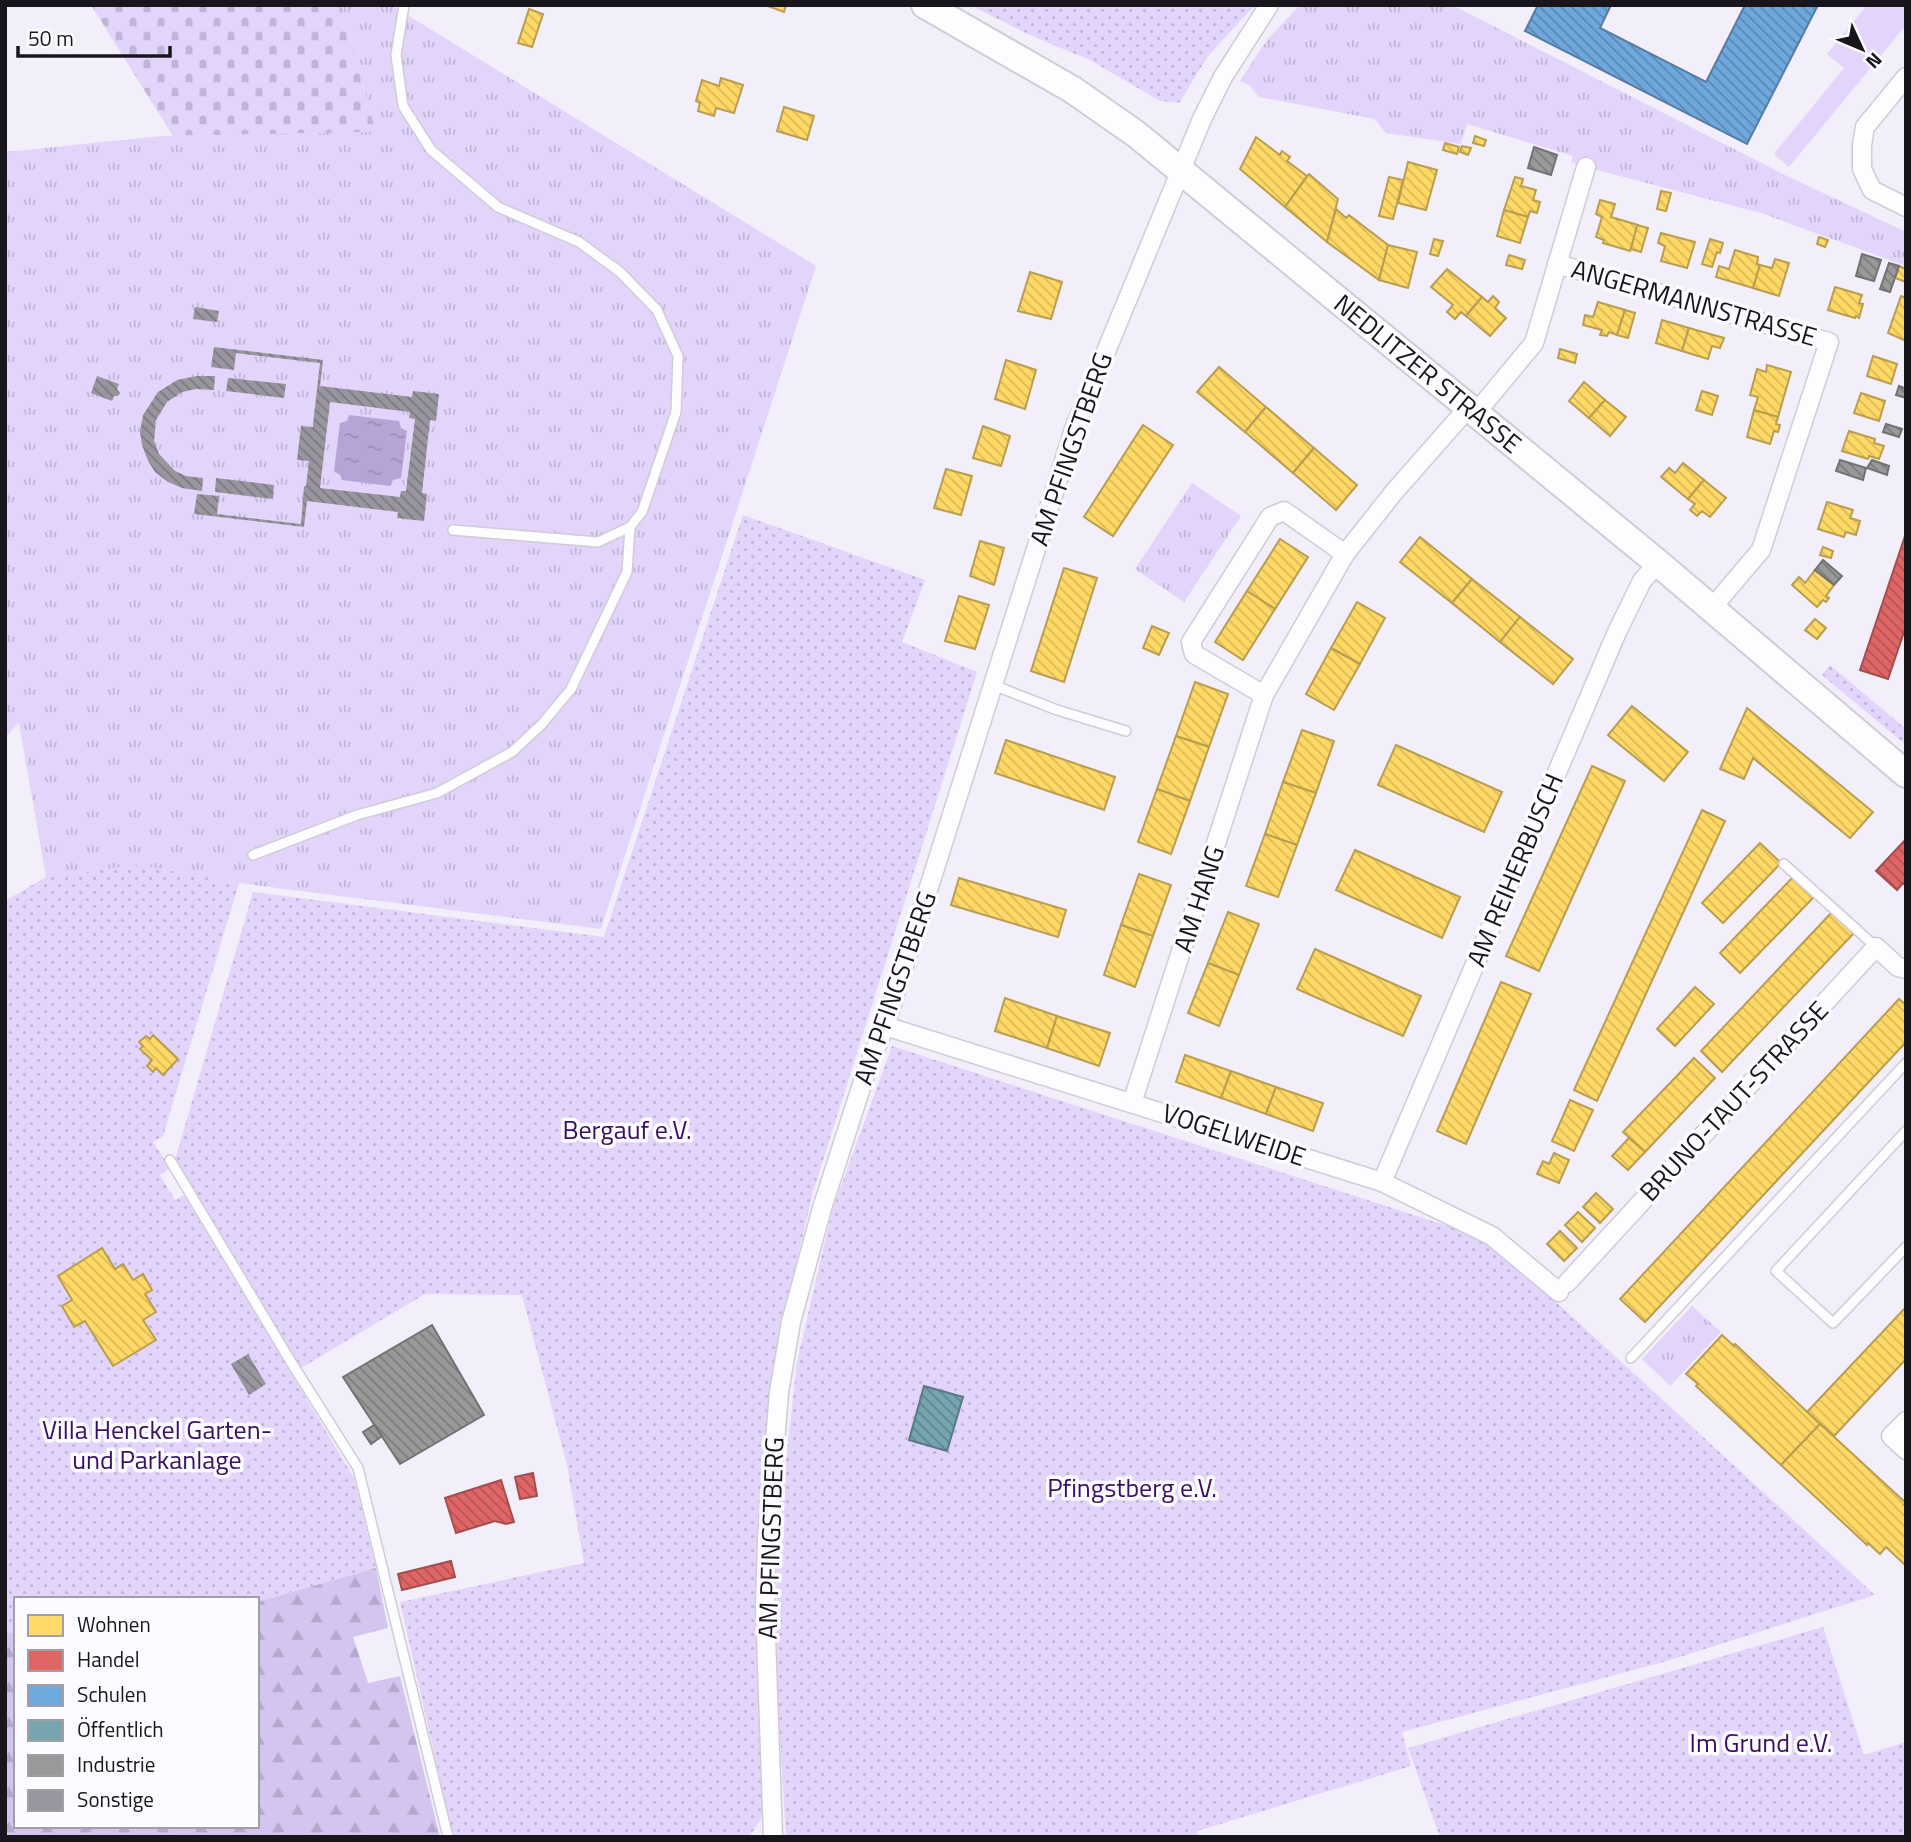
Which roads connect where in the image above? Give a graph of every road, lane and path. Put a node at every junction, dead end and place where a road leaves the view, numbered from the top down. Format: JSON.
{"nodes":[{"id":1,"x":404,"y":5,"type":"edge"},
{"id":2,"x":925,"y":5,"type":"edge"},
{"id":3,"x":1269,"y":5,"type":"edge"},
{"id":4,"x":1906,"y":77,"type":"edge"},
{"id":5,"x":1586,"y":167,"type":"dead end"},
{"id":6,"x":1181,"y":171,"type":"junction"},
{"id":7,"x":1906,"y":208,"type":"edge"},
{"id":8,"x":1558,"y":264,"type":"junction"},
{"id":9,"x":1472,"y":411,"type":"junction"},
{"id":10,"x":630,"y":527,"type":"junction"},
{"id":11,"x":453,"y":530,"type":"dead end"},
{"id":12,"x":1345,"y":554,"type":"junction"},
{"id":13,"x":1658,"y":563,"type":"junction"},
{"id":14,"x":1711,"y":609,"type":"junction"},
{"id":15,"x":993,"y":685,"type":"junction"},
{"id":16,"x":1264,"y":695,"type":"junction"},
{"id":17,"x":1126,"y":732,"type":"dead end"},
{"id":18,"x":1906,"y":774,"type":"edge"},
{"id":19,"x":253,"y":855,"type":"dead end"},
{"id":20,"x":1784,"y":864,"type":"dead end"},
{"id":21,"x":1876,"y":947,"type":"junction"},
{"id":22,"x":1906,"y":969,"type":"edge"},
{"id":23,"x":885,"y":1026,"type":"junction"},
{"id":24,"x":1906,"y":1063,"type":"edge"},
{"id":25,"x":1132,"y":1102,"type":"junction"},
{"id":26,"x":1906,"y":1131,"type":"edge"},
{"id":27,"x":170,"y":1160,"type":"dead end"},
{"id":28,"x":1382,"y":1182,"type":"junction"},
{"id":29,"x":1906,"y":1247,"type":"edge"},
{"id":30,"x":1563,"y":1288,"type":"joint"},
{"id":31,"x":1631,"y":1358,"type":"dead end"},
{"id":32,"x":1906,"y":1421,"type":"edge"},
{"id":33,"x":1906,"y":1450,"type":"edge"},
{"id":34,"x":448,"y":1837,"type":"edge"},
{"id":35,"x":772,"y":1837,"type":"edge"}],
"edges":[{"from":1,"to":10,"type":"lane"},
{"from":2,"to":6,"type":"main road","name":"NEDLITZER STRASSE"},
{"from":3,"to":6,"type":"street","name":"AM PFINGSTBERG"},
{"from":4,"to":7,"type":"street"},
{"from":5,"to":8,"type":"street","name":"ANGERMANNSTRASSE"},
{"from":6,"to":9,"type":"main road","name":"NEDLITZER STRASSE"},
{"from":6,"to":15,"type":"street","name":"AM PFINGSTBERG"},
{"from":8,"to":9,"type":"street","name":"ANGERMANNSTRASSE"},
{"from":8,"to":14,"type":"street","name":"ANGERMANNSTRASSE"},
{"from":9,"to":12,"type":"street","name":"AM HANG"},
{"from":9,"to":13,"type":"main road","name":"NEDLITZER STRASSE"},
{"from":10,"to":11,"type":"lane"},
{"from":10,"to":19,"type":"lane"},
{"from":12,"to":16,"type":"street","name":"AM HANG"},
{"from":12,"to":16,"type":"street"},
{"from":13,"to":14,"type":"main road","name":"NEDLITZER STRASSE"},
{"from":13,"to":28,"type":"street","name":"AM REIHERBUSCH"},
{"from":14,"to":18,"type":"main road","name":"NEDLITZER STRASSE"},
{"from":15,"to":17,"type":"lane"},
{"from":15,"to":23,"type":"street","name":"AM PFINGSTBERG"},
{"from":16,"to":25,"type":"street","name":"AM HANG"},
{"from":20,"to":21,"type":"lane"},
{"from":21,"to":22,"type":"street"},
{"from":21,"to":30,"type":"street","name":"BRUNO-TAUT-STRASSE"},
{"from":23,"to":25,"type":"street","name":"VOGELWEIDE"},
{"from":23,"to":35,"type":"street","name":"AM PFINGSTBERG"},
{"from":24,"to":31,"type":"lane"},
{"from":25,"to":28,"type":"street","name":"VOGELWEIDE"},
{"from":26,"to":29,"type":"lane"},
{"from":27,"to":34,"type":"lane"},
{"from":28,"to":30,"type":"street","name":"VOGELWEIDE"},
{"from":32,"to":33,"type":"street"}]}
